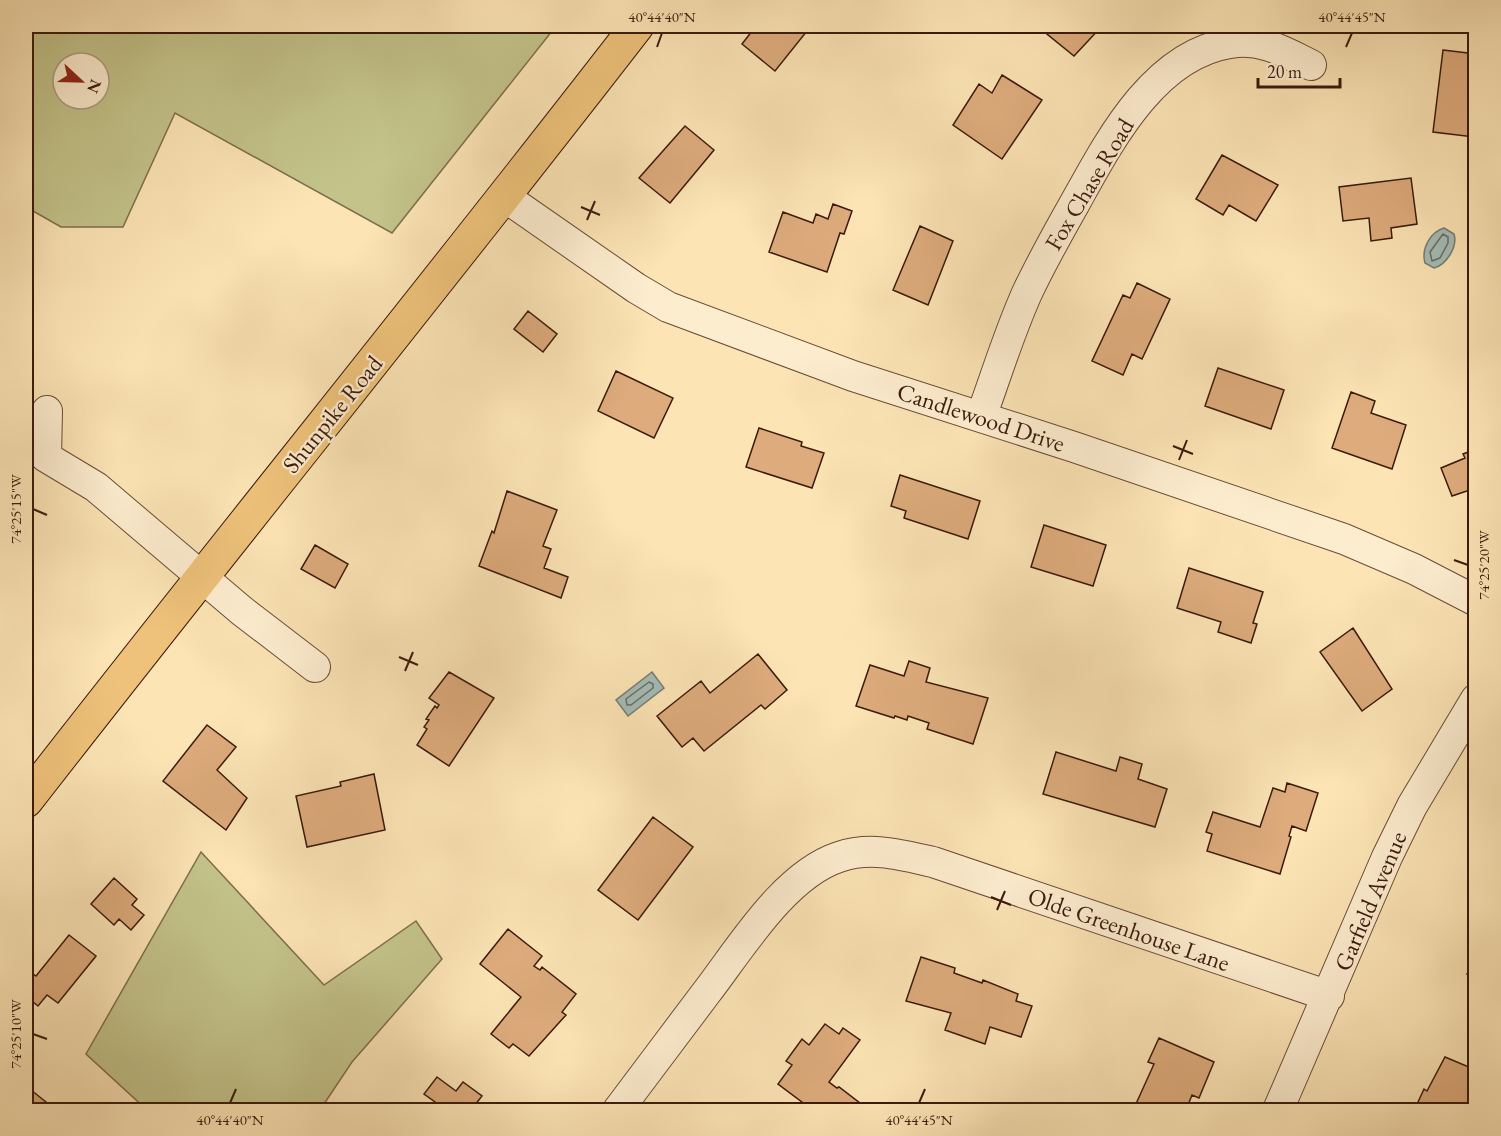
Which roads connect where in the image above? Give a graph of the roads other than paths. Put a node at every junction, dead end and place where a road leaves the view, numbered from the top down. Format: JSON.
{"nodes":[{"id":1,"x":637,"y":26,"type":"edge"},
{"id":2,"x":1311,"y":65,"type":"dead end"},
{"id":3,"x":505,"y":197,"type":"junction"},
{"id":4,"x":47,"y":411,"type":"dead end"},
{"id":5,"x":981,"y":417,"type":"junction"},
{"id":6,"x":36,"y":462,"type":"edge"},
{"id":7,"x":201,"y":576,"type":"junction"},
{"id":8,"x":1476,"y":601,"type":"edge"},
{"id":9,"x":315,"y":667,"type":"dead end"},
{"id":10,"x":1476,"y":699,"type":"edge"},
{"id":11,"x":26,"y":801,"type":"edge"},
{"id":12,"x":1329,"y":996,"type":"junction"},
{"id":13,"x":618,"y":1110,"type":"edge"},
{"id":14,"x":1278,"y":1110,"type":"edge"}],
"edges":[{"from":1,"to":3,"type":"main road","name":"Shunpike Road"},
{"from":2,"to":5,"type":"street","name":"Fox Chase Road"},
{"from":3,"to":5,"type":"street","name":"Candlewood Drive"},
{"from":3,"to":7,"type":"main road","name":"Shunpike Road"},
{"from":4,"to":6,"type":"street"},
{"from":5,"to":8,"type":"street","name":"Candlewood Drive"},
{"from":6,"to":7,"type":"street"},
{"from":7,"to":9,"type":"street"},
{"from":7,"to":11,"type":"main road","name":"Shunpike Road"},
{"from":10,"to":12,"type":"street","name":"Garfield Avenue"},
{"from":12,"to":13,"type":"street","name":"Olde Greenhouse Lane"},
{"from":12,"to":14,"type":"street","name":"Garfield Avenue"}]}
